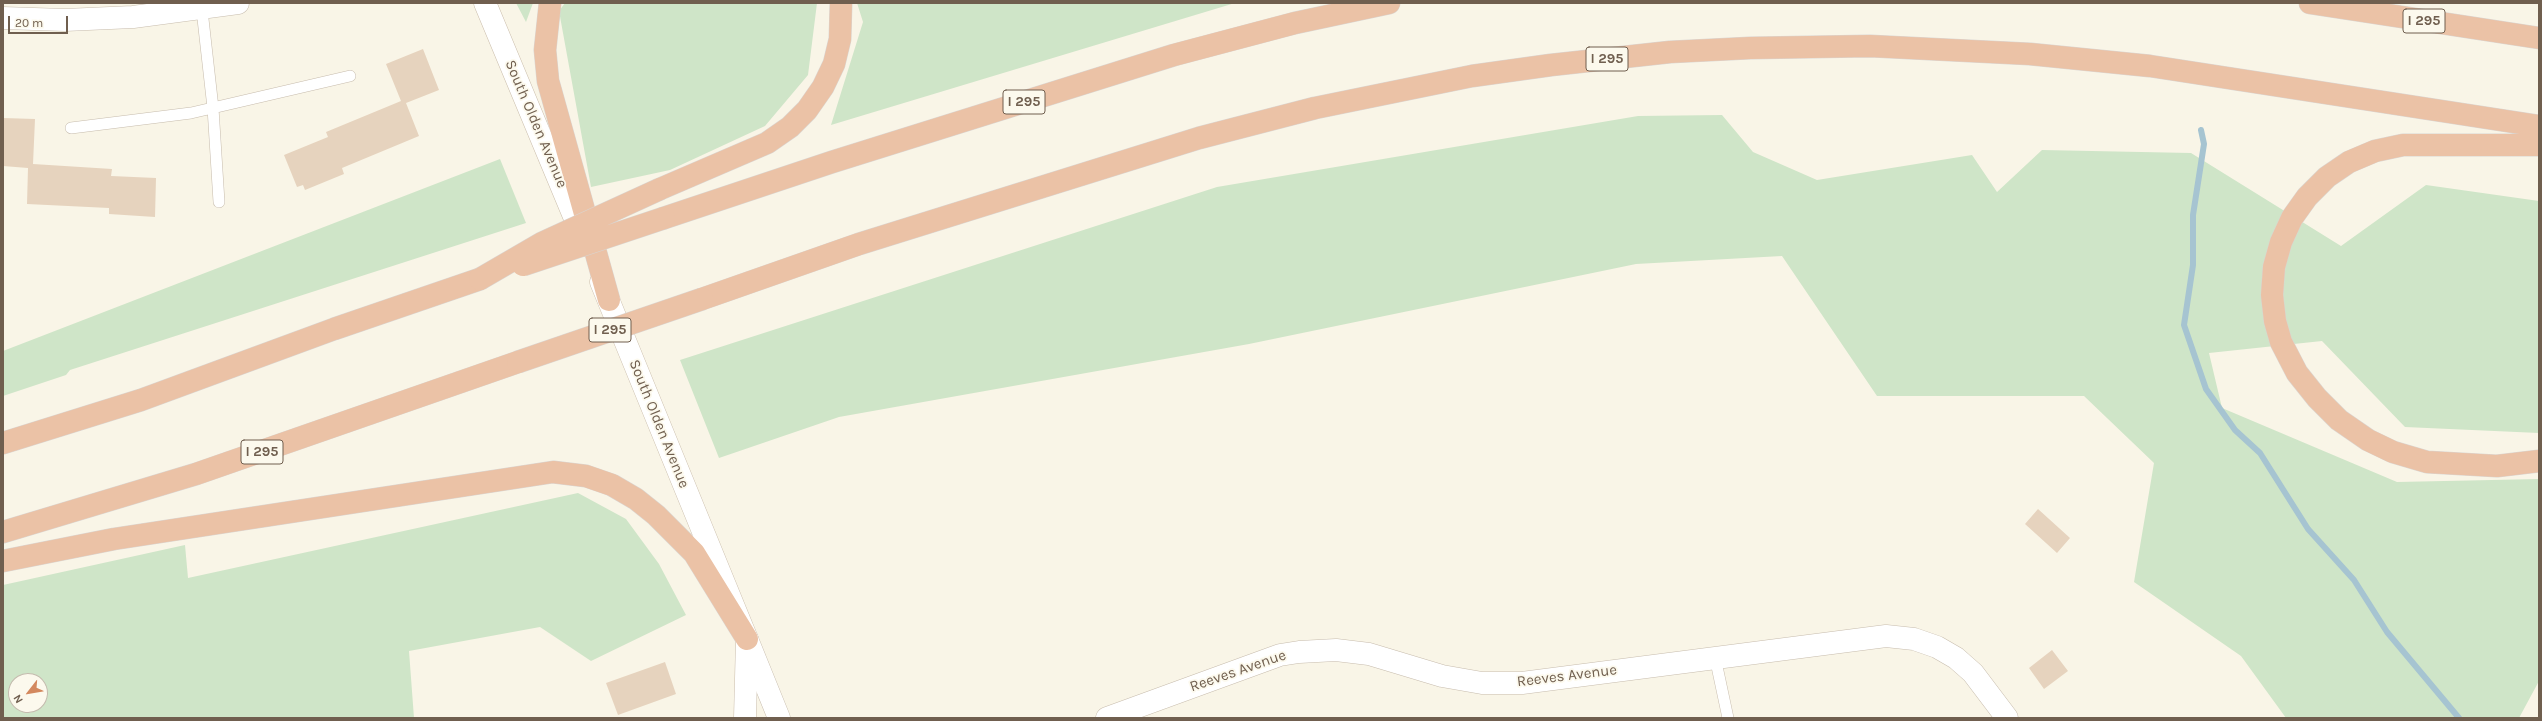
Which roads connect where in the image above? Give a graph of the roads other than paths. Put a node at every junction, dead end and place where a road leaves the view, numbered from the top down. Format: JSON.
{"nodes":[{"id":1,"x":238,"y":3,"type":"edge"},
{"id":2,"x":485,"y":3,"type":"edge"},
{"id":3,"x":550,"y":3,"type":"edge"},
{"id":4,"x":841,"y":3,"type":"edge"},
{"id":5,"x":1389,"y":3,"type":"edge"},
{"id":6,"x":2310,"y":3,"type":"edge"},
{"id":7,"x":160,"y":9,"type":"edge"},
{"id":8,"x":202,"y":10,"type":"junction"},
{"id":9,"x":3,"y":18,"type":"edge"},
{"id":10,"x":2539,"y":38,"type":"edge"},
{"id":11,"x":350,"y":76,"type":"dead end"},
{"id":12,"x":213,"y":108,"type":"junction"},
{"id":13,"x":2539,"y":126,"type":"edge"},
{"id":14,"x":71,"y":128,"type":"dead end"},
{"id":15,"x":2539,"y":145,"type":"edge"},
{"id":16,"x":219,"y":202,"type":"dead end"},
{"id":17,"x":480,"y":279,"type":"junction"},
{"id":18,"x":609,"y":300,"type":"junction"},
{"id":19,"x":3,"y":443,"type":"edge"},
{"id":20,"x":2539,"y":461,"type":"edge"},
{"id":21,"x":3,"y":532,"type":"edge"},
{"id":22,"x":3,"y":561,"type":"edge"},
{"id":23,"x":747,"y":639,"type":"junction"},
{"id":24,"x":1715,"y":657,"type":"junction"},
{"id":25,"x":746,"y":718,"type":"edge"},
{"id":26,"x":779,"y":718,"type":"edge"},
{"id":27,"x":1107,"y":718,"type":"edge"},
{"id":28,"x":1728,"y":718,"type":"edge"},
{"id":29,"x":2007,"y":718,"type":"edge"}],
"edges":[{"from":1,"to":8,"type":"street"},
{"from":2,"to":18,"type":"street","name":"South Olden Avenue"},
{"from":3,"to":18,"type":"highway"},
{"from":4,"to":17,"type":"highway","bridge":true},
{"from":5,"to":17,"type":"highway","number":"I 295","bridge":true},
{"from":6,"to":10,"type":"highway","number":"I 295"},
{"from":7,"to":8,"type":"street"},
{"from":7,"to":9,"type":"street"},
{"from":8,"to":12,"type":"lane"},
{"from":11,"to":12,"type":"lane"},
{"from":12,"to":14,"type":"lane"},
{"from":12,"to":16,"type":"lane"},
{"from":13,"to":21,"type":"highway","number":"I 295","bridge":true},
{"from":15,"to":20,"type":"highway"},
{"from":17,"to":19,"type":"highway","number":"I 295"},
{"from":18,"to":23,"type":"street","name":"South Olden Avenue"},
{"from":22,"to":23,"type":"highway"},
{"from":23,"to":25,"type":"street","name":"South Olden Avenue"},
{"from":23,"to":26,"type":"street"},
{"from":24,"to":27,"type":"street","name":"Reeves Avenue"},
{"from":24,"to":28,"type":"lane"},
{"from":24,"to":29,"type":"street","name":"Reeves Avenue"}]}
